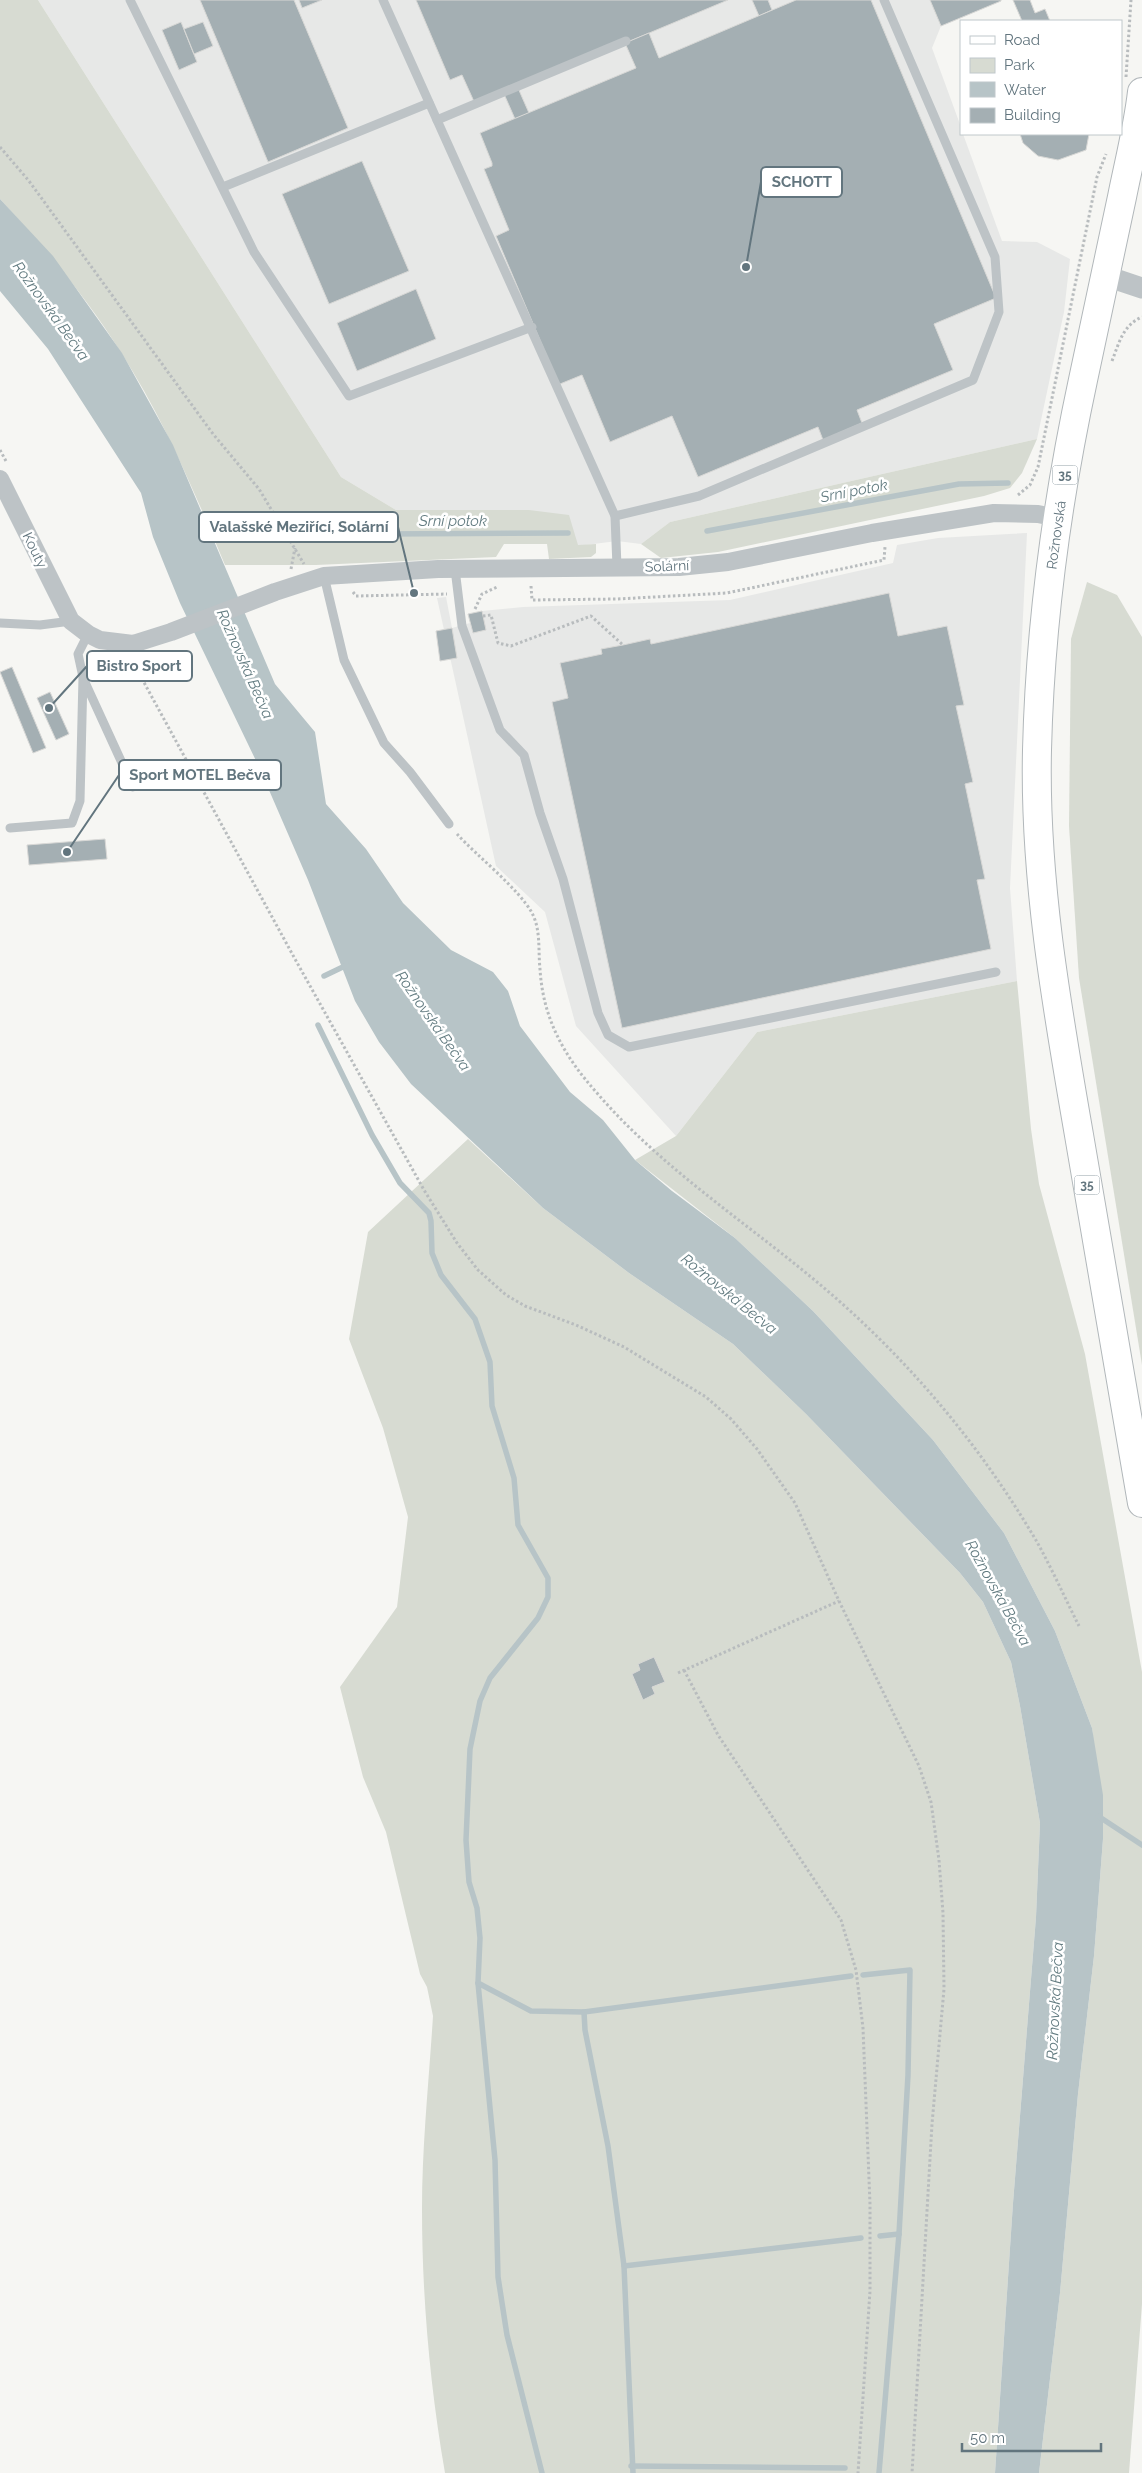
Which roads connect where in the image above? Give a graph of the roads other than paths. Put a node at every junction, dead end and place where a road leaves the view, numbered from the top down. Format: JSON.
{"nodes":[{"id":1,"x":130,"y":0,"type":"edge"},
{"id":2,"x":383,"y":0,"type":"edge"},
{"id":3,"x":884,"y":0,"type":"edge"},
{"id":4,"x":626,"y":41,"type":"dead end"},
{"id":5,"x":1134,"y":88,"type":"edge"},
{"id":6,"x":429,"y":102,"type":"junction"},
{"id":7,"x":437,"y":120,"type":"junction"},
{"id":8,"x":224,"y":187,"type":"junction"},
{"id":9,"x":1106,"y":276,"type":"junction"},
{"id":10,"x":1142,"y":288,"type":"edge"},
{"id":11,"x":532,"y":327,"type":"junction"},
{"id":12,"x":0,"y":479,"type":"edge"},
{"id":13,"x":614,"y":516,"type":"junction"},
{"id":14,"x":1057,"y":518,"type":"junction"},
{"id":15,"x":616,"y":567,"type":"junction"},
{"id":16,"x":455,"y":568,"type":"junction"},
{"id":17,"x":324,"y":576,"type":"junction"},
{"id":18,"x":274,"y":592,"type":"joint"},
{"id":19,"x":71,"y":621,"type":"junction"},
{"id":20,"x":0,"y":623,"type":"edge"},
{"id":21,"x":88,"y":634,"type":"junction"},
{"id":22,"x":83,"y":677,"type":"junction"},
{"id":23,"x":133,"y":787,"type":"dead end"},
{"id":24,"x":449,"y":824,"type":"road end"},
{"id":25,"x":10,"y":828,"type":"dead end"},
{"id":26,"x":996,"y":972,"type":"dead end"},
{"id":27,"x":1142,"y":1503,"type":"edge"}],
"edges":[{"from":1,"to":8,"type":"lane"},
{"from":2,"to":6,"type":"lane"},
{"from":3,"to":13,"type":"lane"},
{"from":4,"to":7,"type":"lane"},
{"from":5,"to":9,"type":"main road","name":"Rožnovská","number":"35"},
{"from":6,"to":7,"type":"lane"},
{"from":6,"to":8,"type":"lane"},
{"from":7,"to":11,"type":"lane"},
{"from":8,"to":11,"type":"lane"},
{"from":9,"to":10,"type":"street"},
{"from":9,"to":14,"type":"main road","name":"Rožnovská","number":"35"},
{"from":11,"to":13,"type":"lane"},
{"from":12,"to":19,"type":"street","name":"Kouty"},
{"from":13,"to":15,"type":"lane"},
{"from":14,"to":15,"type":"street","name":"Solární"},
{"from":14,"to":27,"type":"main road","name":"Rožnovská","number":"35"},
{"from":15,"to":16,"type":"street","name":"Solární"},
{"from":16,"to":17,"type":"street","name":"Solární"},
{"from":16,"to":26,"type":"lane"},
{"from":17,"to":18,"type":"street","name":"Solární"},
{"from":17,"to":24,"type":"lane"},
{"from":18,"to":21,"type":"street","name":"Kouty"},
{"from":19,"to":20,"type":"lane"},
{"from":19,"to":21,"type":"street","name":"Kouty"},
{"from":21,"to":22,"type":"lane"},
{"from":22,"to":23,"type":"lane"},
{"from":22,"to":25,"type":"lane"}]}
